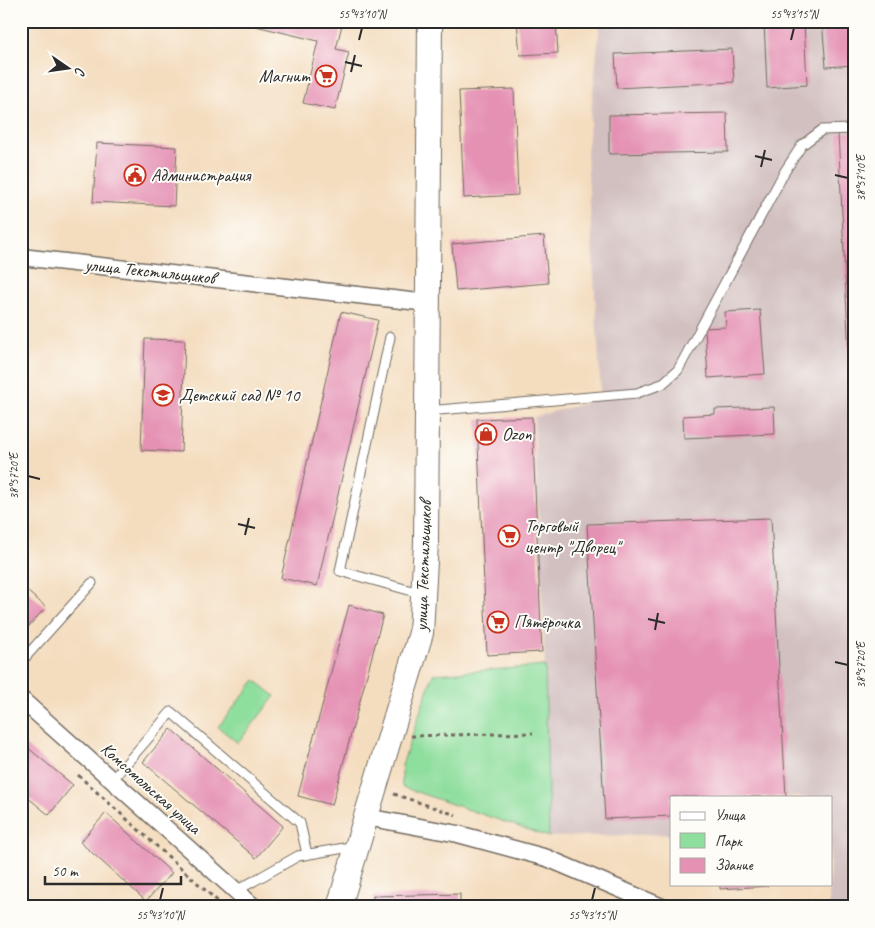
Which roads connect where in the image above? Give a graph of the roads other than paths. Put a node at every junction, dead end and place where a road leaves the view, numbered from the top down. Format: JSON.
{"nodes":[{"id":1,"x":430,"y":21,"type":"edge"},
{"id":2,"x":854,"y":129,"type":"edge"},
{"id":3,"x":21,"y":257,"type":"edge"},
{"id":4,"x":428,"y":303,"type":"junction"},
{"id":5,"x":390,"y":337,"type":"dead end"},
{"id":6,"x":426,"y":411,"type":"junction"},
{"id":7,"x":92,"y":583,"type":"dead end"},
{"id":8,"x":423,"y":594,"type":"junction"},
{"id":9,"x":21,"y":662,"type":"edge"},
{"id":10,"x":21,"y":699,"type":"edge"},
{"id":11,"x":112,"y":780,"type":"junction"},
{"id":12,"x":366,"y":817,"type":"junction"},
{"id":13,"x":356,"y":846,"type":"junction"},
{"id":14,"x":307,"y":854,"type":"junction"},
{"id":15,"x":236,"y":891,"type":"junction"},
{"id":16,"x":254,"y":907,"type":"edge"},
{"id":17,"x":339,"y":907,"type":"edge"},
{"id":18,"x":662,"y":907,"type":"edge"}],
"edges":[{"from":1,"to":4,"type":"street","name":"улица Текстильщиков"},
{"from":2,"to":6,"type":"lane"},
{"from":3,"to":4,"type":"street","name":"улица Текстильщиков"},
{"from":4,"to":6,"type":"street","name":"улица Текстильщиков"},
{"from":5,"to":8,"type":"lane"},
{"from":6,"to":8,"type":"street","name":"улица Текстильщиков"},
{"from":7,"to":9,"type":"lane"},
{"from":8,"to":12,"type":"street","name":"улица Текстильщиков"},
{"from":10,"to":11,"type":"street","name":"Комсомольская улица"},
{"from":11,"to":14,"type":"lane"},
{"from":11,"to":15,"type":"street","name":"Комсомольская улица"},
{"from":12,"to":13,"type":"street","name":"улица Текстильщиков"},
{"from":12,"to":18,"type":"street"},
{"from":13,"to":14,"type":"lane"},
{"from":13,"to":17,"type":"street","name":"улица Текстильщиков"},
{"from":14,"to":15,"type":"lane"},
{"from":15,"to":16,"type":"street","name":"Комсомольская улица"}]}
